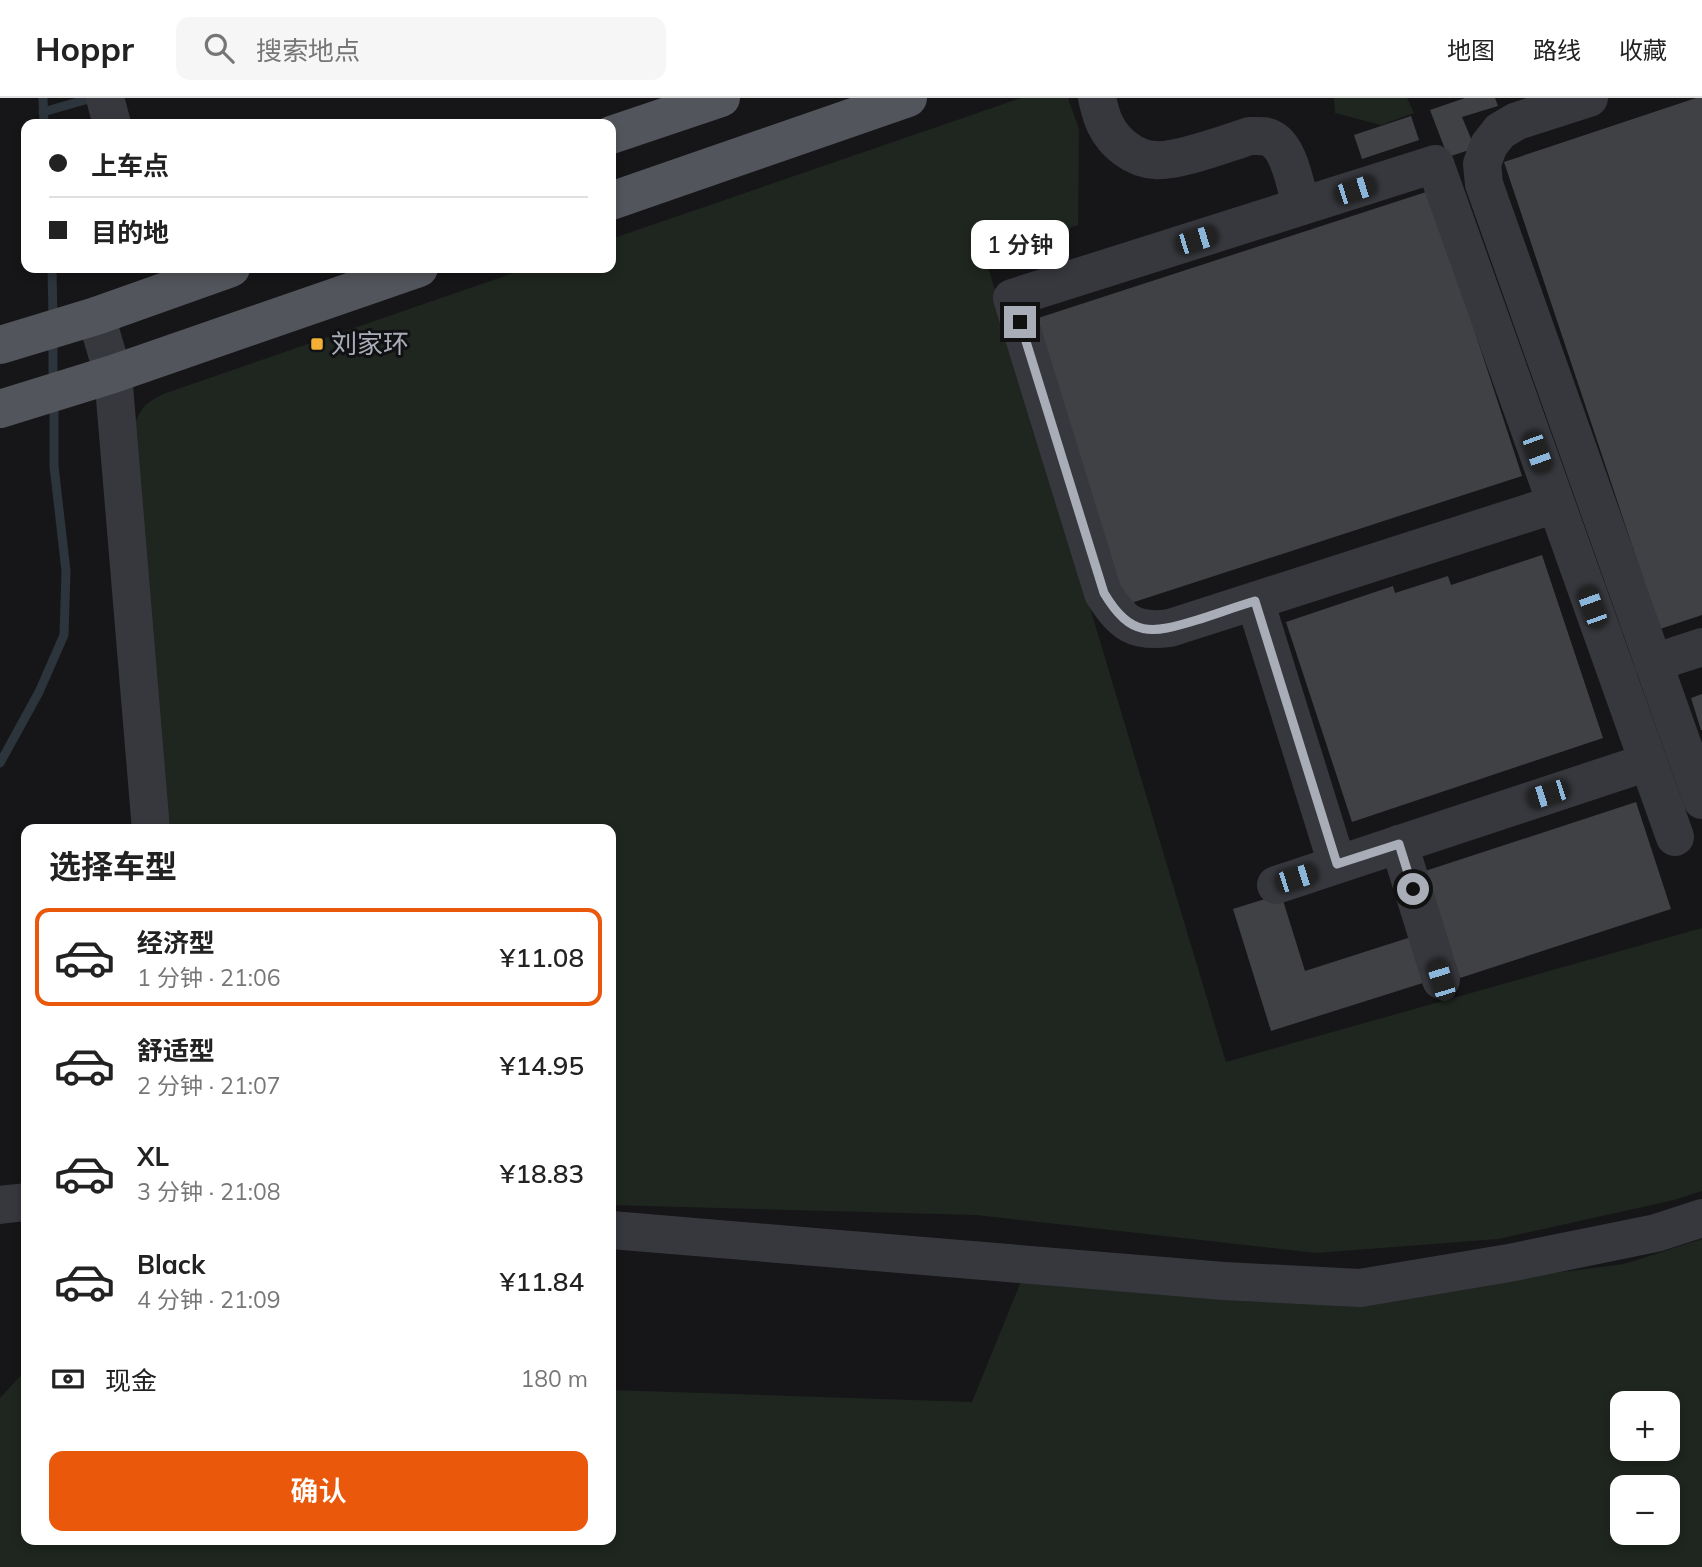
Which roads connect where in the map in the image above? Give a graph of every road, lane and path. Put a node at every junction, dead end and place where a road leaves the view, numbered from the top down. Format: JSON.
{"nodes":[{"id":1,"x":105,"y":98,"type":"edge"},
{"id":2,"x":721,"y":98,"type":"edge"},
{"id":3,"x":908,"y":98,"type":"edge"},
{"id":4,"x":1097,"y":98,"type":"edge"},
{"id":5,"x":1589,"y":98,"type":"edge"},
{"id":6,"x":1513,"y":110,"type":"edge"},
{"id":7,"x":111,"y":119,"type":"edge"},
{"id":8,"x":616,"y":133,"type":"edge"},
{"id":9,"x":616,"y":199,"type":"edge"},
{"id":10,"x":1301,"y":206,"type":"junction"},
{"id":11,"x":198,"y":273,"type":"edge"},
{"id":12,"x":405,"y":273,"type":"edge"},
{"id":13,"x":178,"y":276,"type":"edge"},
{"id":14,"x":96,"y":316,"type":"junction"},
{"id":15,"x":0,"y":345,"type":"edge"},
{"id":16,"x":113,"y":374,"type":"junction"},
{"id":17,"x":0,"y":409,"type":"edge"},
{"id":18,"x":1556,"y":504,"type":"junction"},
{"id":19,"x":1255,"y":601,"type":"junction"},
{"id":20,"x":1702,"y":647,"type":"edge"},
{"id":21,"x":1653,"y":663,"type":"junction"},
{"id":22,"x":1648,"y":762,"type":"junction"},
{"id":23,"x":1702,"y":800,"type":"edge"},
{"id":24,"x":150,"y":824,"type":"edge"},
{"id":25,"x":1675,"y":837,"type":"dead end"},
{"id":26,"x":1399,"y":844,"type":"junction"},
{"id":27,"x":1337,"y":864,"type":"junction"},
{"id":28,"x":1276,"y":884,"type":"dead end"},
{"id":29,"x":1441,"y":980,"type":"dead end"},
{"id":30,"x":21,"y":1203,"type":"edge"},
{"id":31,"x":0,"y":1205,"type":"edge"},
{"id":32,"x":1702,"y":1218,"type":"edge"},
{"id":33,"x":616,"y":1230,"type":"edge"}],
"edges":[{"from":1,"to":7,"type":"street"},
{"from":2,"to":8,"type":"main road"},
{"from":3,"to":9,"type":"main road"},
{"from":4,"to":10,"type":"street"},
{"from":5,"to":6,"type":"street"},
{"from":6,"to":21,"type":"street"},
{"from":10,"to":18,"type":"street"},
{"from":10,"to":19,"type":"street"},
{"from":11,"to":13,"type":"main road"},
{"from":12,"to":16,"type":"main road"},
{"from":13,"to":14,"type":"main road"},
{"from":14,"to":15,"type":"main road"},
{"from":14,"to":16,"type":"street"},
{"from":16,"to":17,"type":"main road"},
{"from":16,"to":24,"type":"street"},
{"from":18,"to":19,"type":"street"},
{"from":18,"to":22,"type":"street"},
{"from":19,"to":27,"type":"street"},
{"from":20,"to":21,"type":"street"},
{"from":21,"to":23,"type":"street"},
{"from":22,"to":25,"type":"street"},
{"from":22,"to":26,"type":"street"},
{"from":26,"to":27,"type":"street"},
{"from":26,"to":29,"type":"street"},
{"from":27,"to":28,"type":"street"},
{"from":30,"to":31,"type":"street"},
{"from":32,"to":33,"type":"street"}]}
